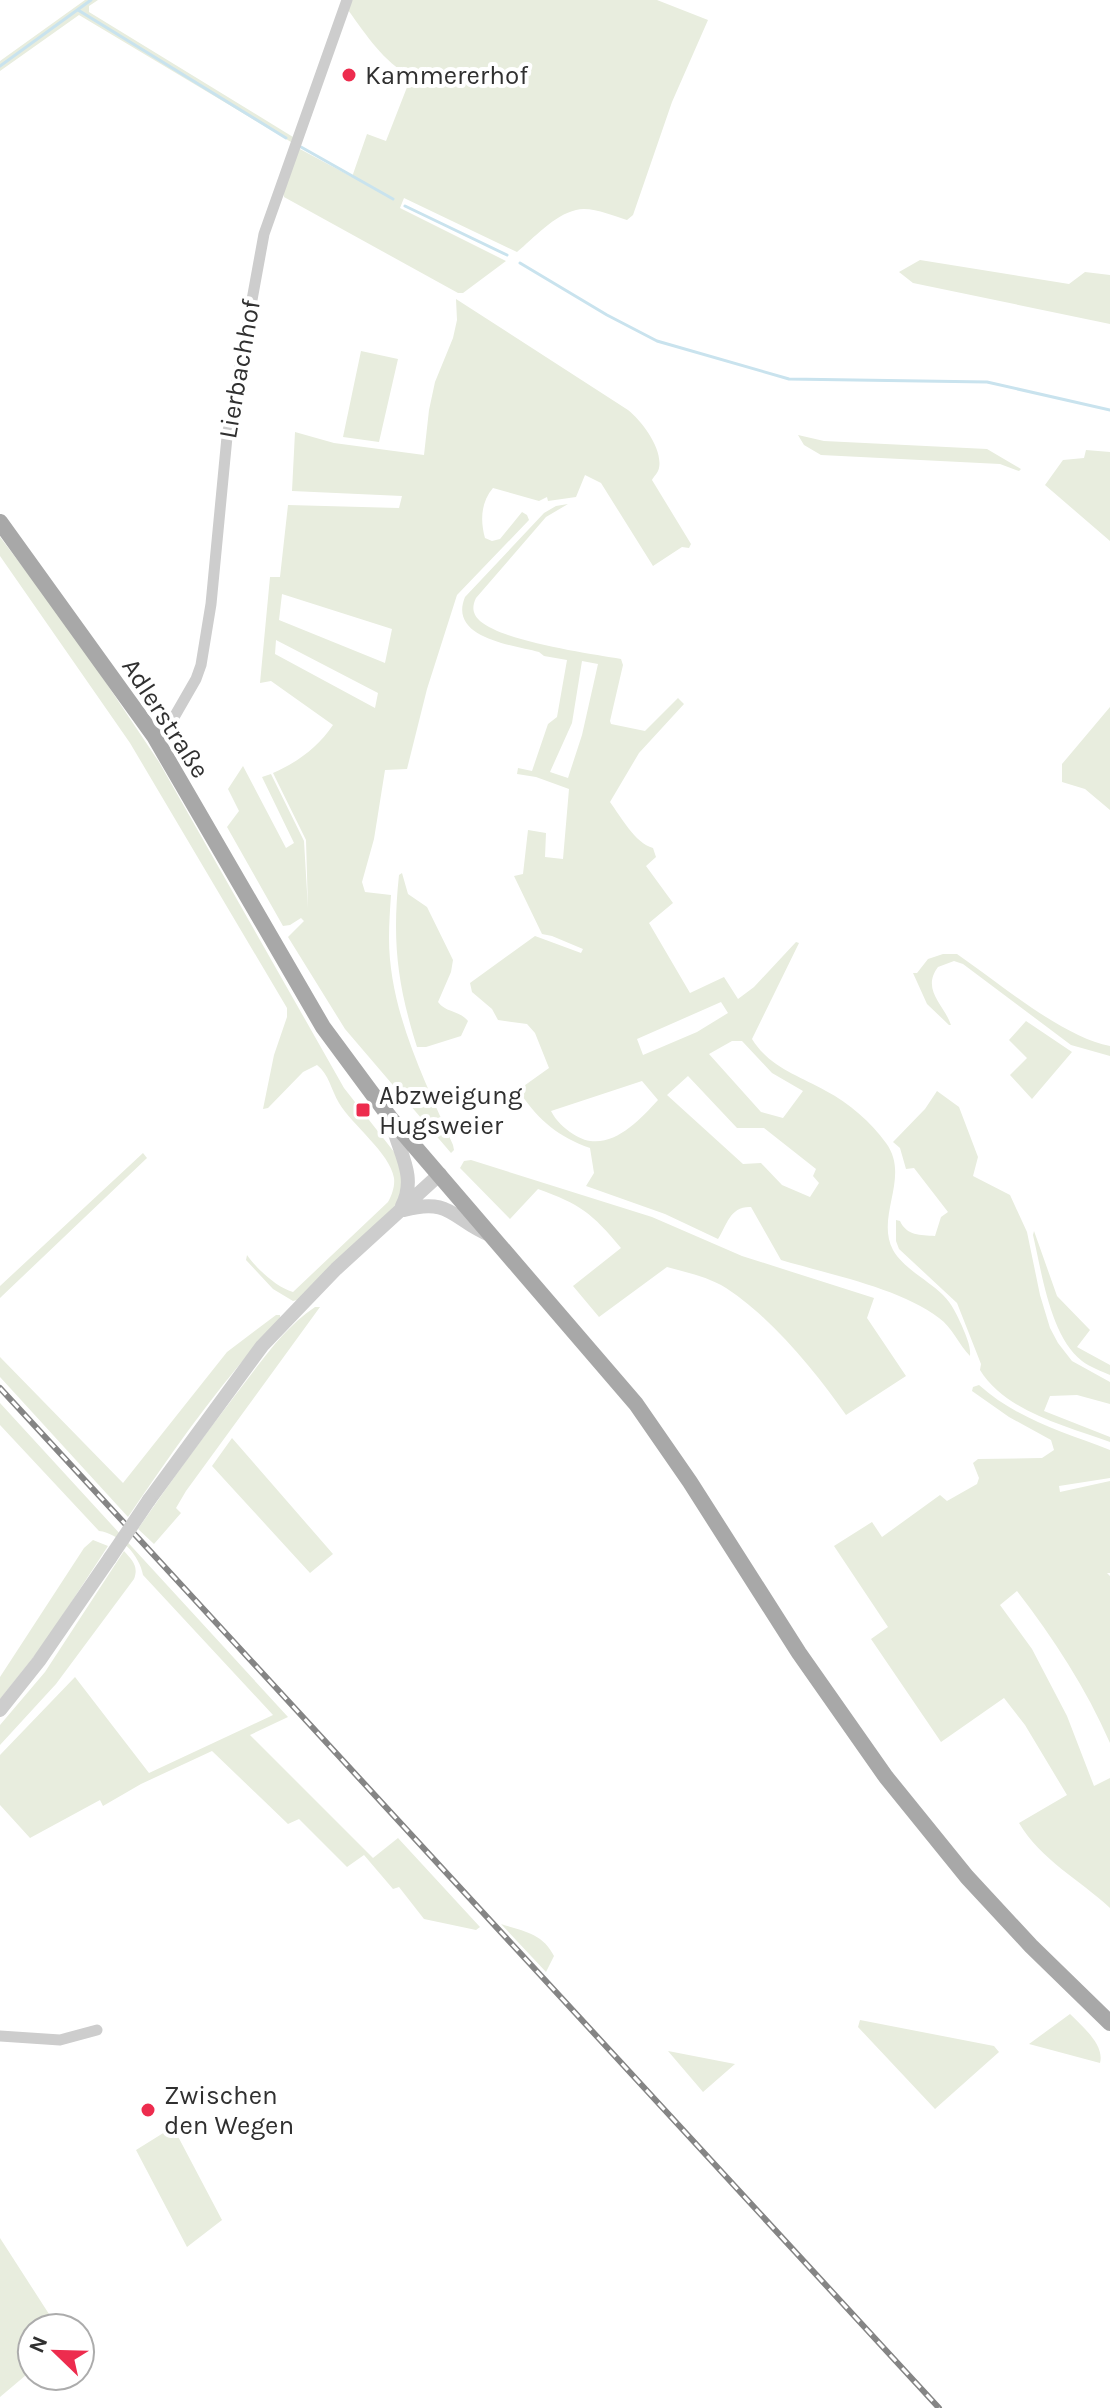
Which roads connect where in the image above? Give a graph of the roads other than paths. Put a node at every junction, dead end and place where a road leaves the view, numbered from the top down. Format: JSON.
{"nodes":[{"id":1,"x":347,"y":0,"type":"edge"},
{"id":2,"x":0,"y":522,"type":"edge"},
{"id":3,"x":154,"y":736,"type":"junction"},
{"id":4,"x":391,"y":1119,"type":"junction"},
{"id":5,"x":440,"y":1174,"type":"junction"},
{"id":6,"x":399,"y":1211,"type":"junction"},
{"id":7,"x":492,"y":1236,"type":"junction"},
{"id":8,"x":0,"y":1710,"type":"edge"},
{"id":9,"x":1110,"y":2023,"type":"edge"},
{"id":10,"x":97,"y":2030,"type":"dead end"},
{"id":11,"x":0,"y":2036,"type":"edge"}],
"edges":[{"from":1,"to":3,"type":"street","name":"Lierbachhof"},
{"from":2,"to":3,"type":"main road","name":"Adlerstraße"},
{"from":3,"to":4,"type":"main road","name":"Adlerstraße"},
{"from":4,"to":5,"type":"main road","name":"Adlerstraße"},
{"from":4,"to":6,"type":"street"},
{"from":5,"to":6,"type":"street"},
{"from":5,"to":7,"type":"main road","name":"Adlerstraße"},
{"from":6,"to":7,"type":"street"},
{"from":6,"to":8,"type":"street","bridge":true},
{"from":7,"to":9,"type":"main road","name":"Adlerstraße"},
{"from":10,"to":11,"type":"street"}]}
